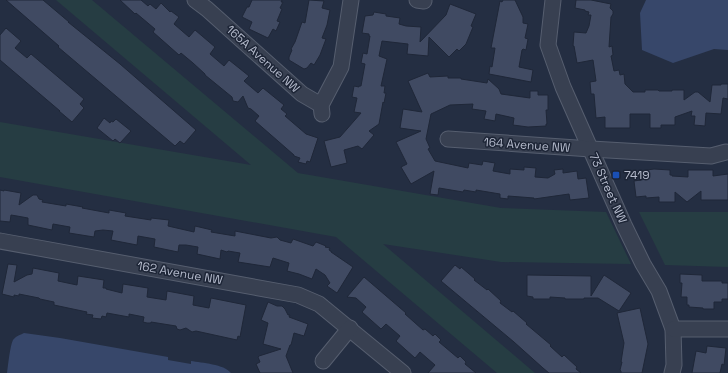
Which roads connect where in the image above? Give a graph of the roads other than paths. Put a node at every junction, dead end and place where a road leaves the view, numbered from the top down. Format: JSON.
{"nodes":[{"id":1,"x":195,"y":0,"type":"edge"},
{"id":2,"x":352,"y":0,"type":"edge"},
{"id":3,"x":553,"y":0,"type":"edge"},
{"id":4,"x":210,"y":5,"type":"edge"},
{"id":5,"x":448,"y":139,"type":"dead end"},
{"id":6,"x":591,"y":149,"type":"junction"},
{"id":7,"x":726,"y":152,"type":"dead end"},
{"id":8,"x":0,"y":241,"type":"edge"},
{"id":9,"x":350,"y":328,"type":"junction"},
{"id":10,"x":673,"y":329,"type":"junction"},
{"id":11,"x":728,"y":329,"type":"edge"},
{"id":12,"x":323,"y":361,"type":"dead end"},
{"id":13,"x":403,"y":373,"type":"edge"},
{"id":14,"x":672,"y":373,"type":"edge"}],
"edges":[{"from":1,"to":4,"type":"street","name":"165A Avenue NW"},
{"from":2,"to":4,"type":"street","name":"165A Avenue NW"},
{"from":3,"to":6,"type":"street","name":"73 Street NW"},
{"from":5,"to":6,"type":"street","name":"164 Avenue NW"},
{"from":6,"to":7,"type":"street","name":"164 Avenue NW"},
{"from":6,"to":10,"type":"street","name":"73 Street NW"},
{"from":8,"to":9,"type":"street","name":"162 Avenue NW"},
{"from":9,"to":12,"type":"street"},
{"from":9,"to":13,"type":"street","name":"162 Avenue NW"},
{"from":10,"to":11,"type":"street"},
{"from":10,"to":14,"type":"street","name":"73 Street NW"}]}
